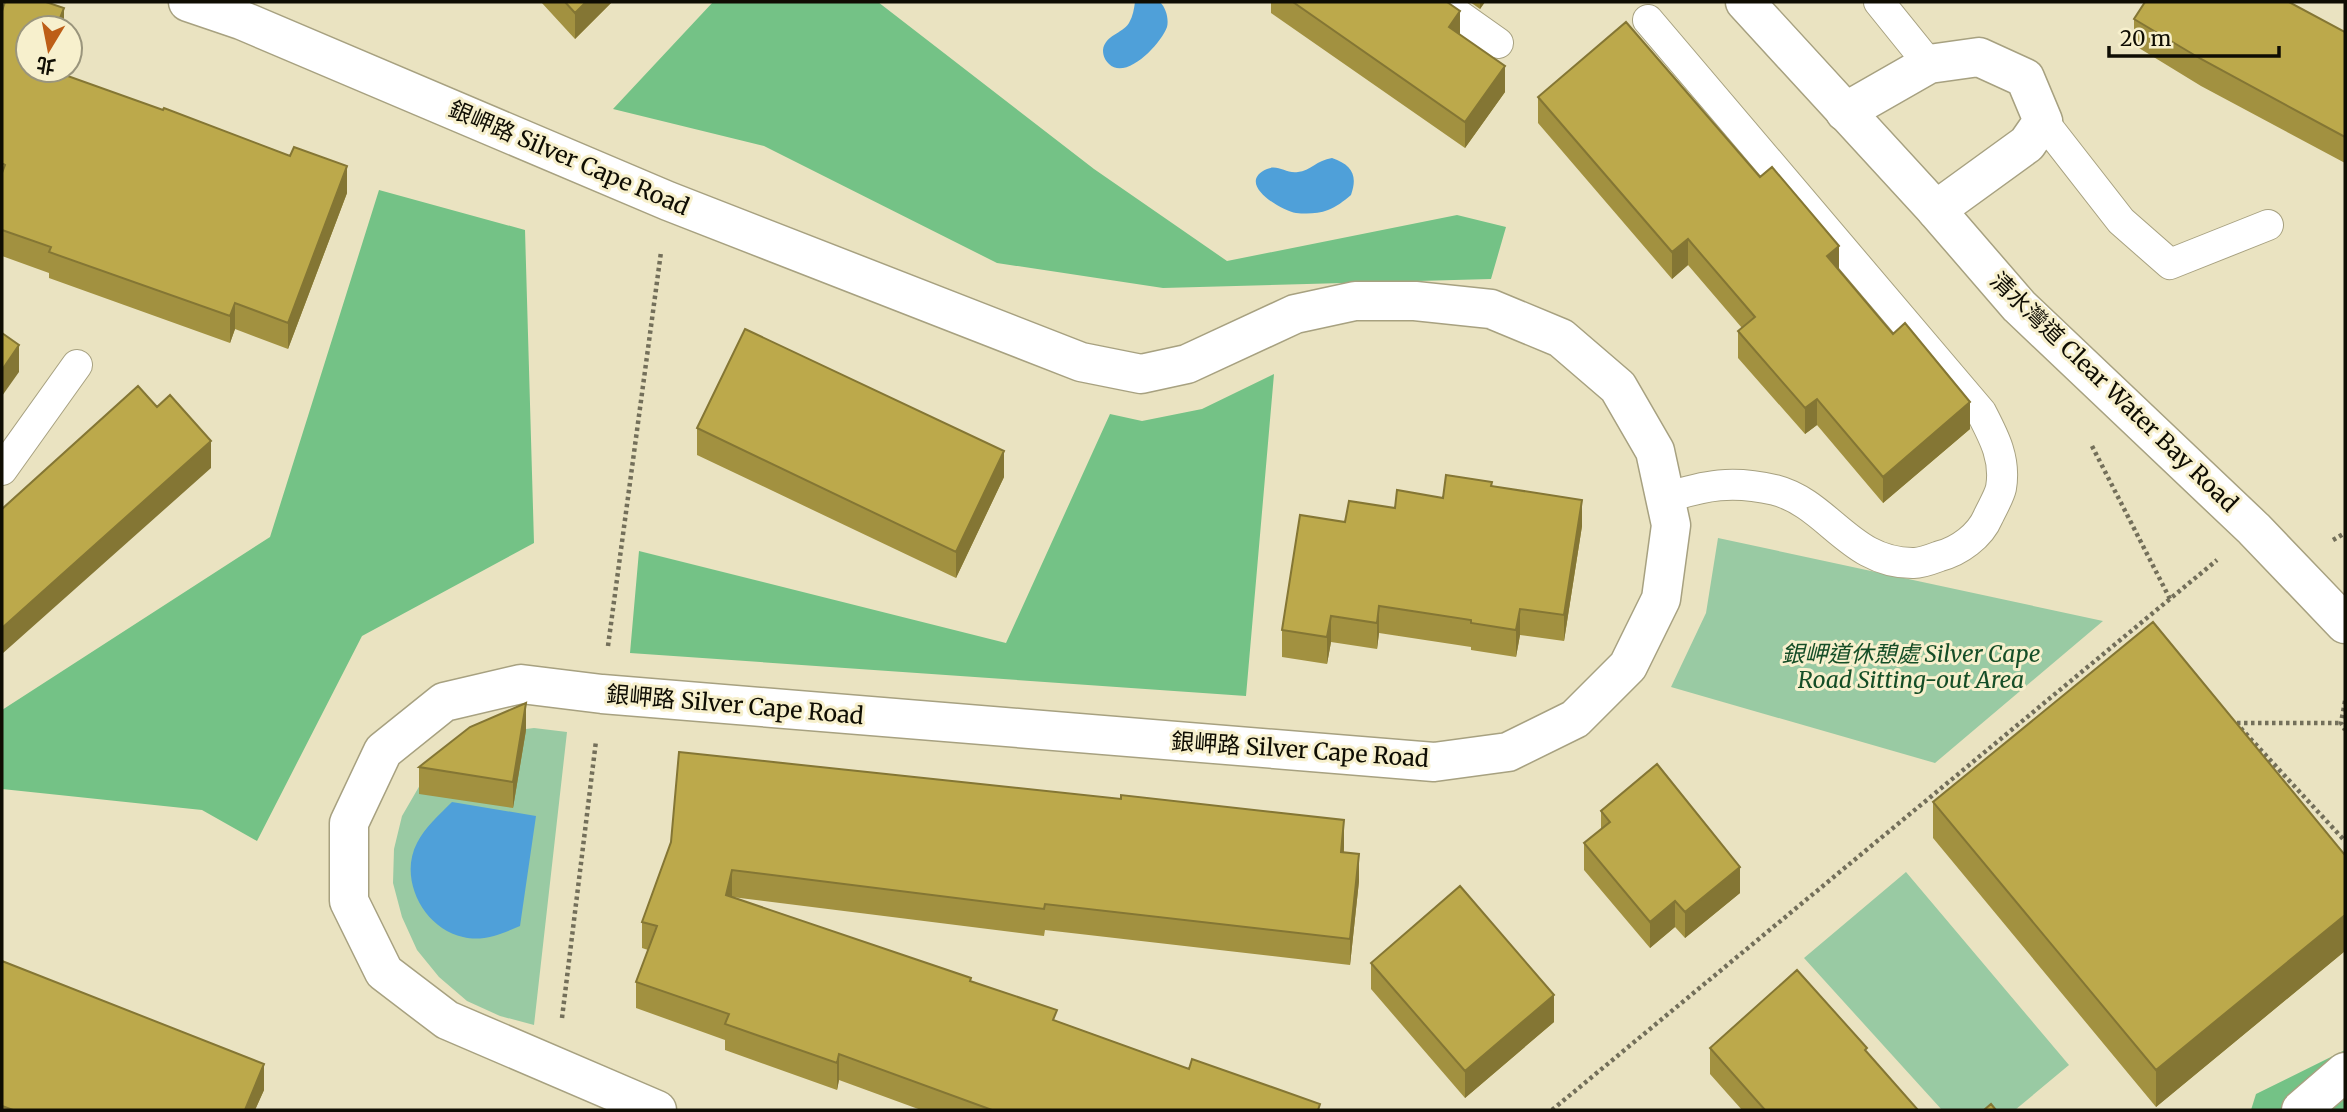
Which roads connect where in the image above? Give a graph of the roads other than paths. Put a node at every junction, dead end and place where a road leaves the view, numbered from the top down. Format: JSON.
{"nodes":[{"id":1,"x":188,"y":2,"type":"edge"},
{"id":2,"x":1440,"y":2,"type":"edge"},
{"id":3,"x":1745,"y":2,"type":"edge"},
{"id":4,"x":1879,"y":2,"type":"edge"},
{"id":5,"x":1648,"y":20,"type":"dead end"},
{"id":6,"x":1498,"y":43,"type":"dead end"},
{"id":7,"x":1929,"y":65,"type":"junction"},
{"id":8,"x":1845,"y":112,"type":"junction"},
{"id":9,"x":2043,"y":121,"type":"junction"},
{"id":10,"x":1936,"y":211,"type":"junction"},
{"id":11,"x":2269,"y":225,"type":"dead end"},
{"id":12,"x":77,"y":366,"type":"dead end"},
{"id":13,"x":2,"y":470,"type":"edge"},
{"id":14,"x":1665,"y":498,"type":"junction"},
{"id":15,"x":2345,"y":624,"type":"edge"},
{"id":16,"x":2345,"y":1072,"type":"edge"},
{"id":17,"x":657,"y":1110,"type":"edge"},
{"id":18,"x":2301,"y":1110,"type":"edge"}],
"edges":[{"from":1,"to":14,"type":"street","name":"銀岬路 Silver Cape Road"},
{"from":2,"to":6,"type":"lane"},
{"from":3,"to":8,"type":"street","name":"清水灣道 Clear Water Bay Road"},
{"from":4,"to":7,"type":"lane"},
{"from":5,"to":14,"type":"lane"},
{"from":7,"to":8,"type":"street"},
{"from":7,"to":9,"type":"street"},
{"from":8,"to":10,"type":"street","name":"清水灣道 Clear Water Bay Road"},
{"from":9,"to":10,"type":"street"},
{"from":9,"to":11,"type":"lane"},
{"from":10,"to":15,"type":"street","name":"清水灣道 Clear Water Bay Road"},
{"from":12,"to":13,"type":"lane"},
{"from":14,"to":17,"type":"street","name":"銀岬路 Silver Cape Road"},
{"from":16,"to":18,"type":"street"}]}
